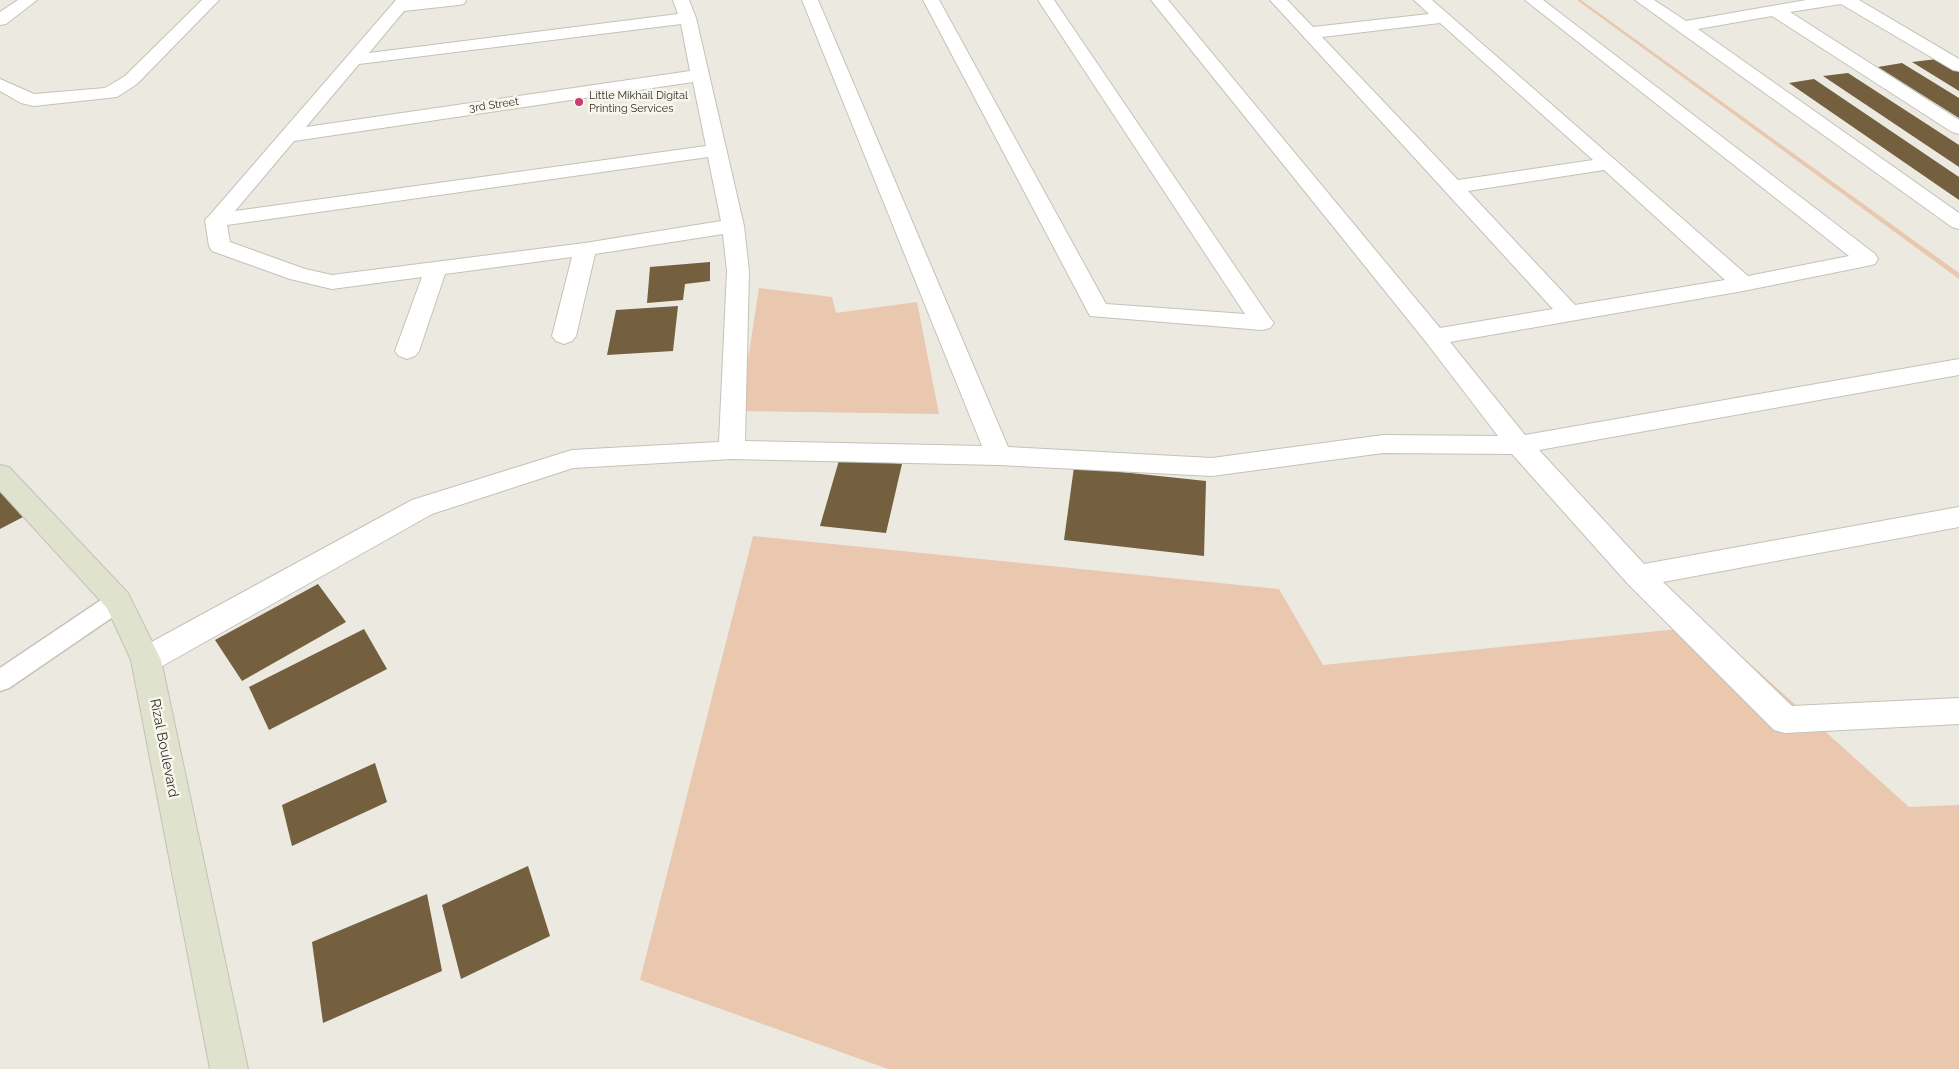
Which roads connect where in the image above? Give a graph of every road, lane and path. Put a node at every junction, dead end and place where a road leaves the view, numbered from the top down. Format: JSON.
{"nodes":[{"id":1,"x":29,"y":0,"type":"edge"},
{"id":2,"x":211,"y":0,"type":"edge"},
{"id":3,"x":458,"y":0,"type":"edge"},
{"id":4,"x":931,"y":0,"type":"edge"},
{"id":5,"x":1046,"y":0,"type":"edge"},
{"id":6,"x":1159,"y":0,"type":"edge"},
{"id":7,"x":1278,"y":0,"type":"edge"},
{"id":8,"x":1422,"y":0,"type":"edge"},
{"id":9,"x":1533,"y":0,"type":"edge"},
{"id":10,"x":1643,"y":0,"type":"edge"},
{"id":11,"x":1836,"y":0,"type":"edge"},
{"id":12,"x":1847,"y":0,"type":"edge"},
{"id":13,"x":817,"y":1,"type":"edge"},
{"id":14,"x":402,"y":4,"type":"edge"},
{"id":15,"x":684,"y":9,"type":"edge"},
{"id":16,"x":1775,"y":10,"type":"junction"},
{"id":17,"x":1444,"y":17,"type":"junction"},
{"id":18,"x":0,"y":20,"type":"edge"},
{"id":19,"x":1683,"y":27,"type":"junction"},
{"id":20,"x":1310,"y":33,"type":"junction"},
{"id":21,"x":352,"y":60,"type":"junction"},
{"id":22,"x":1959,"y":66,"type":"edge"},
{"id":23,"x":701,"y":75,"type":"junction"},
{"id":24,"x":0,"y":84,"type":"edge"},
{"id":25,"x":1959,"y":128,"type":"edge"},
{"id":26,"x":288,"y":136,"type":"junction"},
{"id":27,"x":716,"y":150,"type":"junction"},
{"id":28,"x":1607,"y":164,"type":"junction"},
{"id":29,"x":1454,"y":187,"type":"junction"},
{"id":30,"x":216,"y":220,"type":"junction"},
{"id":31,"x":1959,"y":223,"type":"edge"},
{"id":32,"x":733,"y":226,"type":"junction"},
{"id":33,"x":585,"y":249,"type":"junction"},
{"id":34,"x":436,"y":268,"type":"junction"},
{"id":35,"x":1743,"y":284,"type":"junction"},
{"id":36,"x":1570,"y":313,"type":"junction"},
{"id":37,"x":564,"y":336,"type":"dead end"},
{"id":38,"x":1434,"y":337,"type":"junction"},
{"id":39,"x":407,"y":351,"type":"dead end"},
{"id":40,"x":1959,"y":367,"type":"edge"},
{"id":41,"x":1519,"y":445,"type":"junction"},
{"id":42,"x":732,"y":450,"type":"junction"},
{"id":43,"x":1000,"y":456,"type":"junction"},
{"id":44,"x":0,"y":474,"type":"edge"},
{"id":45,"x":1959,"y":517,"type":"edge"},
{"id":46,"x":1638,"y":576,"type":"junction"},
{"id":47,"x":118,"y":601,"type":"junction"},
{"id":48,"x":146,"y":660,"type":"junction"},
{"id":49,"x":0,"y":681,"type":"edge"},
{"id":50,"x":1959,"y":711,"type":"edge"},
{"id":51,"x":229,"y":1069,"type":"edge"}],
"edges":[{"from":1,"to":18,"type":"street"},
{"from":2,"to":24,"type":"street"},
{"from":3,"to":14,"type":"street"},
{"from":4,"to":5,"type":"street"},
{"from":6,"to":38,"type":"street"},
{"from":7,"to":20,"type":"street"},
{"from":8,"to":17,"type":"street"},
{"from":9,"to":35,"type":"street"},
{"from":10,"to":19,"type":"street"},
{"from":11,"to":16,"type":"street"},
{"from":12,"to":22,"type":"street"},
{"from":13,"to":43,"type":"street"},
{"from":14,"to":21,"type":"street"},
{"from":15,"to":21,"type":"street"},
{"from":15,"to":23,"type":"street"},
{"from":16,"to":19,"type":"street"},
{"from":16,"to":25,"type":"street"},
{"from":17,"to":20,"type":"street"},
{"from":17,"to":28,"type":"street"},
{"from":19,"to":31,"type":"street"},
{"from":20,"to":29,"type":"street"},
{"from":21,"to":26,"type":"street"},
{"from":23,"to":26,"type":"street","name":"3rd Street"},
{"from":23,"to":27,"type":"street"},
{"from":26,"to":30,"type":"street"},
{"from":27,"to":30,"type":"street"},
{"from":27,"to":32,"type":"street"},
{"from":28,"to":29,"type":"street"},
{"from":28,"to":35,"type":"street"},
{"from":29,"to":36,"type":"street"},
{"from":30,"to":34,"type":"street"},
{"from":32,"to":33,"type":"street"},
{"from":32,"to":42,"type":"street"},
{"from":33,"to":34,"type":"street"},
{"from":33,"to":37,"type":"street"},
{"from":34,"to":39,"type":"street"},
{"from":35,"to":36,"type":"street"},
{"from":36,"to":38,"type":"street"},
{"from":38,"to":41,"type":"street"},
{"from":40,"to":41,"type":"street"},
{"from":41,"to":43,"type":"street"},
{"from":41,"to":46,"type":"street"},
{"from":42,"to":43,"type":"street"},
{"from":42,"to":48,"type":"street"},
{"from":44,"to":47,"type":"main road","name":"Rizal Boulevard"},
{"from":45,"to":46,"type":"street"},
{"from":46,"to":50,"type":"street"},
{"from":47,"to":48,"type":"main road","name":"Rizal Boulevard"},
{"from":47,"to":49,"type":"lane"},
{"from":48,"to":51,"type":"main road","name":"Rizal Boulevard"}]}
